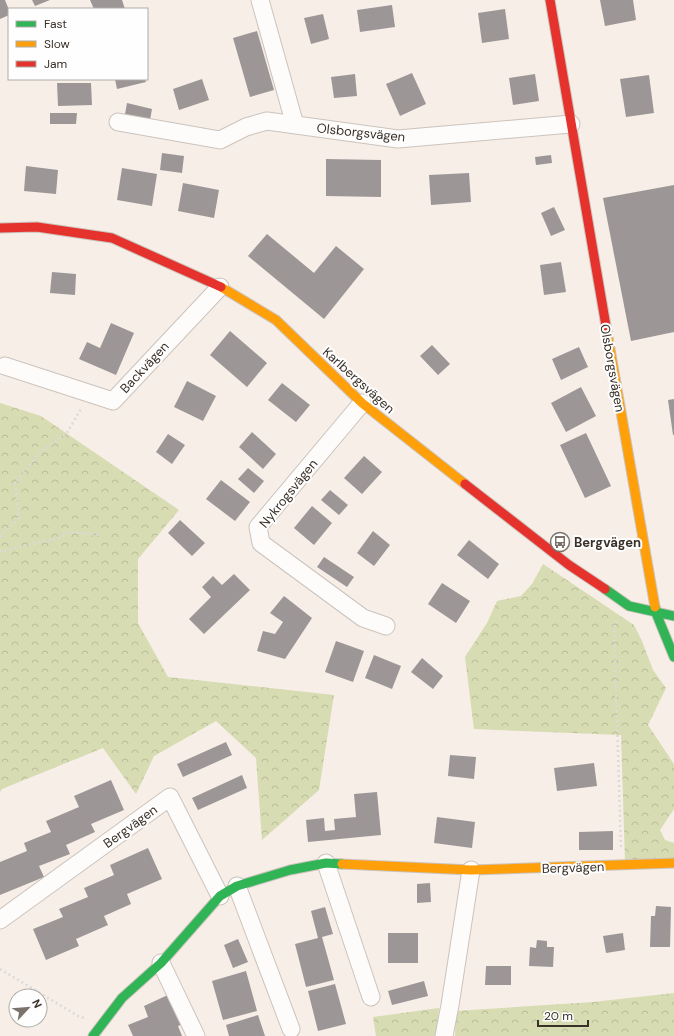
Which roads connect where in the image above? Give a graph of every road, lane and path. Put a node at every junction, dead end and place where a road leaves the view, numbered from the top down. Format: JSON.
{"nodes":[{"id":1,"x":260,"y":0,"type":"edge"},
{"id":2,"x":550,"y":0,"type":"edge"},
{"id":3,"x":118,"y":122,"type":"dead end"},
{"id":4,"x":571,"y":124,"type":"junction"},
{"id":5,"x":295,"y":125,"type":"junction"},
{"id":6,"x":0,"y":228,"type":"edge"},
{"id":7,"x":220,"y":287,"type":"junction"},
{"id":8,"x":6,"y":366,"type":"dead end"},
{"id":9,"x":89,"y":393,"type":"junction"},
{"id":10,"x":362,"y":404,"type":"junction"},
{"id":11,"x":101,"y":535,"type":"dead end"},
{"id":12,"x":0,"y":537,"type":"edge"},
{"id":13,"x":0,"y":551,"type":"edge"},
{"id":14,"x":629,"y":606,"type":"junction"},
{"id":15,"x":656,"y":613,"type":"junction"},
{"id":16,"x":674,"y":616,"type":"edge"},
{"id":17,"x":386,"y":626,"type":"dead end"},
{"id":18,"x":674,"y":658,"type":"edge"},
{"id":19,"x":326,"y":863,"type":"junction"},
{"id":20,"x":674,"y":864,"type":"edge"},
{"id":21,"x":622,"y":865,"type":"junction"},
{"id":22,"x":471,"y":870,"type":"junction"},
{"id":23,"x":237,"y":886,"type":"junction"},
{"id":24,"x":220,"y":896,"type":"junction"},
{"id":25,"x":0,"y":920,"type":"edge"},
{"id":26,"x":161,"y":963,"type":"junction"},
{"id":27,"x":0,"y":969,"type":"edge"},
{"id":28,"x":371,"y":997,"type":"dead end"},
{"id":29,"x":101,"y":1026,"type":"junction"},
{"id":30,"x":291,"y":1029,"type":"dead end"},
{"id":31,"x":94,"y":1036,"type":"edge"},
{"id":32,"x":196,"y":1036,"type":"edge"},
{"id":33,"x":444,"y":1036,"type":"edge"}],
"edges":[{"from":1,"to":5,"type":"street"},
{"from":2,"to":4,"type":"street","name":"Olsborgsvägen"},
{"from":3,"to":5,"type":"street","name":"Olsborgsvägen"},
{"from":4,"to":5,"type":"street","name":"Olsborgsvägen"},
{"from":4,"to":15,"type":"street","name":"Olsborgsvägen"},
{"from":6,"to":7,"type":"street","name":"Karlbergsvägen"},
{"from":7,"to":9,"type":"street","name":"Backvägen"},
{"from":7,"to":10,"type":"street","name":"Karlbergsvägen"},
{"from":8,"to":9,"type":"street","name":"Backvägen"},
{"from":9,"to":12,"type":"path"},
{"from":10,"to":14,"type":"street","name":"Karlbergsvägen"},
{"from":10,"to":17,"type":"street","name":"Nykrogsvägen"},
{"from":11,"to":13,"type":"path"},
{"from":14,"to":15,"type":"street","name":"Karlbergsvägen"},
{"from":14,"to":21,"type":"path"},
{"from":15,"to":16,"type":"street","name":"Karlbergsvägen"},
{"from":15,"to":18,"type":"street","name":"Olsborgsvägen"},
{"from":19,"to":22,"type":"street","name":"Bergvägen"},
{"from":19,"to":23,"type":"street","name":"Bergvägen"},
{"from":19,"to":28,"type":"street"},
{"from":20,"to":21,"type":"street","name":"Bergvägen"},
{"from":21,"to":22,"type":"street","name":"Bergvägen"},
{"from":22,"to":33,"type":"street"},
{"from":23,"to":24,"type":"street","name":"Bergvägen"},
{"from":23,"to":30,"type":"street"},
{"from":24,"to":25,"type":"street","name":"Bergvägen"},
{"from":24,"to":26,"type":"street","name":"Bergvägen"},
{"from":26,"to":29,"type":"street","name":"Bergvägen"},
{"from":26,"to":32,"type":"street"},
{"from":27,"to":29,"type":"path"},
{"from":29,"to":31,"type":"street","name":"Bergvägen"}]}
